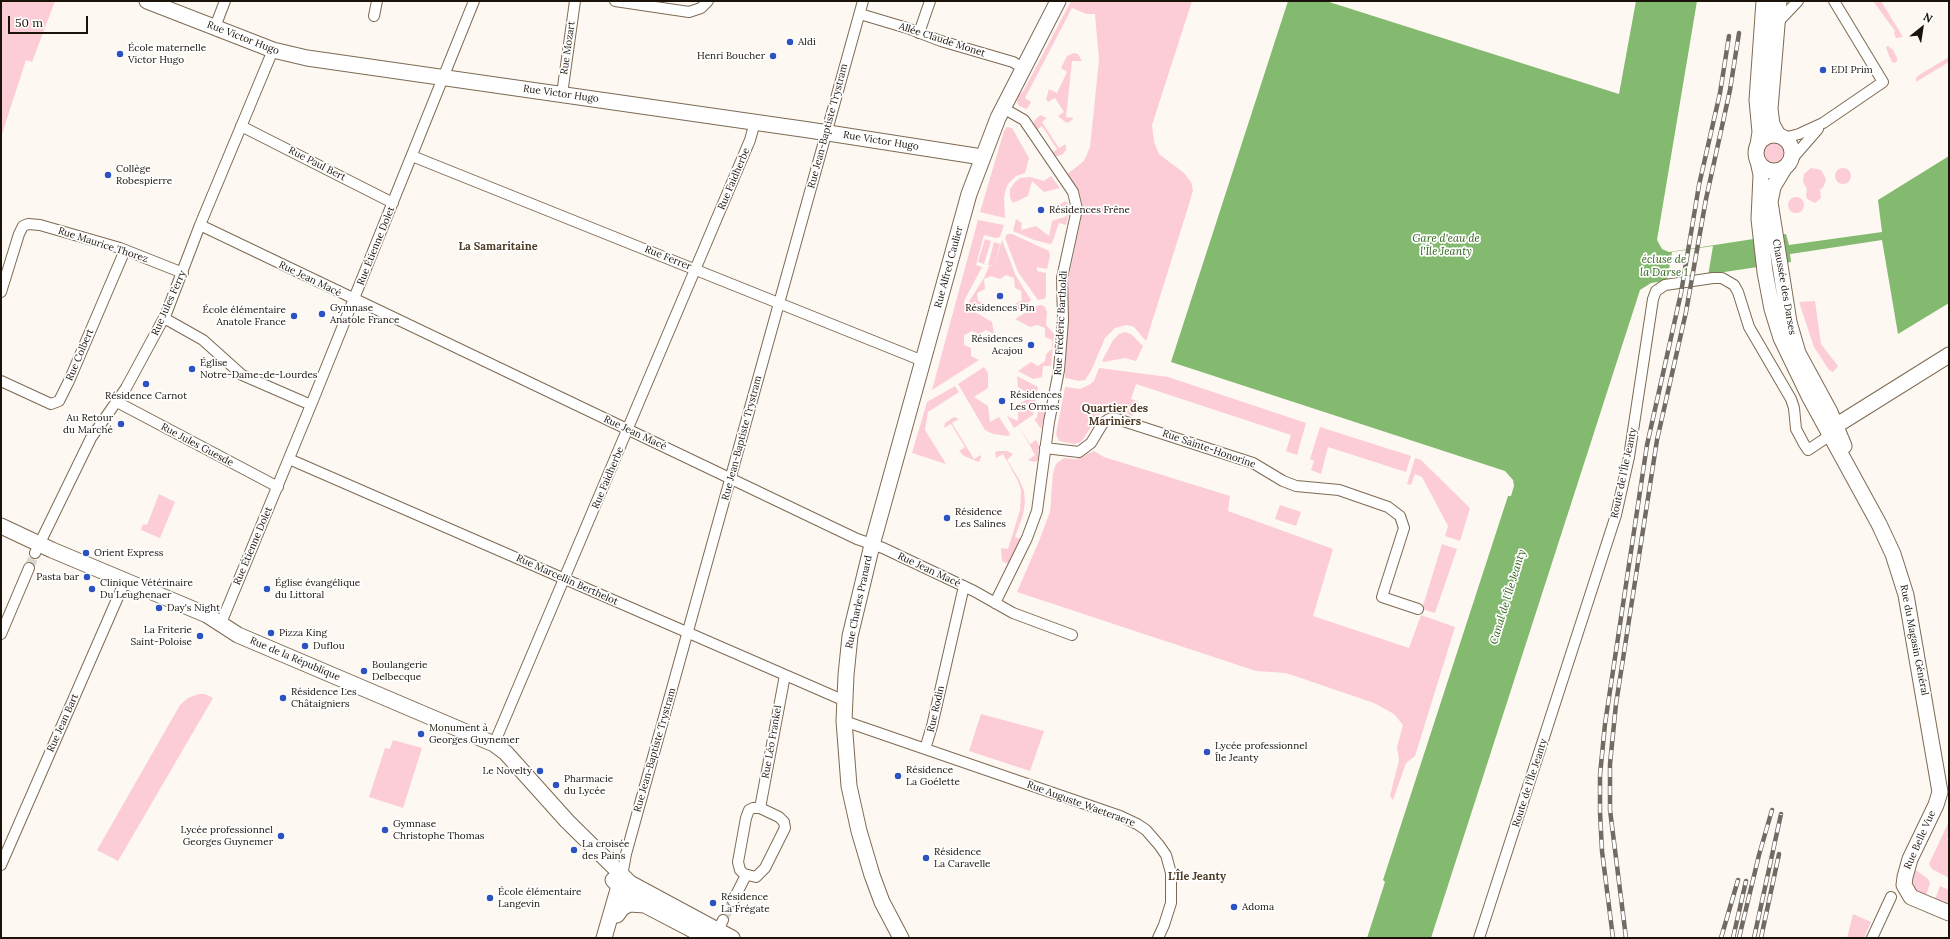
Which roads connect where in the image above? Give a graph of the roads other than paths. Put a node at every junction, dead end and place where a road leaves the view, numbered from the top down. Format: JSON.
{"nodes":[{"id":1,"x":147,"y":1,"type":"edge"},
{"id":2,"x":226,"y":1,"type":"edge"},
{"id":3,"x":377,"y":1,"type":"edge"},
{"id":4,"x":474,"y":1,"type":"edge"},
{"id":5,"x":575,"y":1,"type":"edge"},
{"id":6,"x":615,"y":1,"type":"edge"},
{"id":7,"x":708,"y":1,"type":"edge"},
{"id":8,"x":863,"y":1,"type":"edge"},
{"id":9,"x":930,"y":1,"type":"edge"},
{"id":10,"x":1058,"y":1,"type":"edge"},
{"id":11,"x":1764,"y":1,"type":"edge"},
{"id":12,"x":1779,"y":1,"type":"edge"},
{"id":13,"x":1798,"y":1,"type":"edge"},
{"id":14,"x":1834,"y":1,"type":"edge"},
{"id":15,"x":860,"y":14,"type":"junction"},
{"id":16,"x":374,"y":16,"type":"dead end"},
{"id":17,"x":1777,"y":23,"type":"junction"},
{"id":18,"x":215,"y":27,"type":"junction"},
{"id":19,"x":919,"y":33,"type":"junction"},
{"id":20,"x":273,"y":50,"type":"junction"},
{"id":21,"x":1023,"y":68,"type":"junction"},
{"id":22,"x":444,"y":77,"type":"junction"},
{"id":23,"x":562,"y":94,"type":"junction"},
{"id":24,"x":1003,"y":108,"type":"junction"},
{"id":25,"x":755,"y":122,"type":"junction"},
{"id":26,"x":1823,"y":123,"type":"junction"},
{"id":27,"x":241,"y":126,"type":"junction"},
{"id":28,"x":826,"y":132,"type":"junction"},
{"id":29,"x":1781,"y":136,"type":"junction"},
{"id":30,"x":1758,"y":146,"type":"junction"},
{"id":31,"x":412,"y":156,"type":"junction"},
{"id":32,"x":982,"y":157,"type":"junction"},
{"id":33,"x":1758,"y":161,"type":"junction"},
{"id":34,"x":1788,"y":164,"type":"junction"},
{"id":35,"x":393,"y":203,"type":"junction"},
{"id":36,"x":200,"y":225,"type":"junction"},
{"id":37,"x":1767,"y":227,"type":"junction"},
{"id":38,"x":125,"y":250,"type":"junction"},
{"id":39,"x":696,"y":269,"type":"junction"},
{"id":40,"x":183,"y":273,"type":"junction"},
{"id":41,"x":1,"y":292,"type":"edge"},
{"id":42,"x":354,"y":300,"type":"junction"},
{"id":43,"x":779,"y":303,"type":"junction"},
{"id":44,"x":164,"y":318,"type":"junction"},
{"id":45,"x":1949,"y":355,"type":"edge"},
{"id":46,"x":923,"y":361,"type":"junction"},
{"id":47,"x":1,"y":381,"type":"edge"},
{"id":48,"x":117,"y":402,"type":"junction"},
{"id":49,"x":311,"y":405,"type":"junction"},
{"id":50,"x":628,"y":430,"type":"junction"},
{"id":51,"x":1833,"y":430,"type":"junction"},
{"id":52,"x":1045,"y":448,"type":"junction"},
{"id":53,"x":289,"y":459,"type":"junction"},
{"id":54,"x":730,"y":479,"type":"junction"},
{"id":55,"x":278,"y":487,"type":"junction"},
{"id":56,"x":1,"y":526,"type":"edge"},
{"id":57,"x":872,"y":545,"type":"junction"},
{"id":58,"x":37,"y":548,"type":"junction"},
{"id":59,"x":29,"y":568,"type":"tunnel mouth"},
{"id":60,"x":565,"y":580,"type":"junction"},
{"id":61,"x":125,"y":581,"type":"junction"},
{"id":62,"x":964,"y":586,"type":"junction"},
{"id":63,"x":995,"y":603,"type":"junction"},
{"id":64,"x":1418,"y":609,"type":"dead end"},
{"id":65,"x":221,"y":624,"type":"junction"},
{"id":66,"x":688,"y":633,"type":"junction"},
{"id":67,"x":1,"y":634,"type":"edge"},
{"id":68,"x":1072,"y":635,"type":"dead end"},
{"id":69,"x":785,"y":675,"type":"junction"},
{"id":70,"x":845,"y":701,"type":"junction"},
{"id":71,"x":844,"y":721,"type":"junction"},
{"id":72,"x":494,"y":744,"type":"junction"},
{"id":73,"x":925,"y":749,"type":"junction"},
{"id":74,"x":1939,"y":799,"type":"joint"},
{"id":75,"x":760,"y":808,"type":"junction"},
{"id":76,"x":1,"y":865,"type":"edge"},
{"id":77,"x":746,"y":875,"type":"junction"},
{"id":78,"x":621,"y":884,"type":"junction"},
{"id":79,"x":1891,"y":897,"type":"dead end"},
{"id":80,"x":733,"y":901,"type":"tunnel mouth"},
{"id":81,"x":645,"y":905,"type":"junction"},
{"id":82,"x":1949,"y":913,"type":"edge"},
{"id":83,"x":616,"y":915,"type":"junction"},
{"id":84,"x":717,"y":930,"type":"edge"},
{"id":85,"x":604,"y":938,"type":"edge"},
{"id":86,"x":610,"y":938,"type":"edge"},
{"id":87,"x":732,"y":938,"type":"edge"},
{"id":88,"x":901,"y":938,"type":"edge"},
{"id":89,"x":1158,"y":938,"type":"edge"},
{"id":90,"x":1479,"y":938,"type":"edge"},
{"id":91,"x":1872,"y":938,"type":"edge"}],
"edges":[{"from":1,"to":18,"type":"street","name":"Rue Victor Hugo"},
{"from":2,"to":18,"type":"street"},
{"from":3,"to":16,"type":"street"},
{"from":4,"to":22,"type":"street","name":"Rue Étienne Dolet"},
{"from":5,"to":23,"type":"street","name":"Rue Mozart"},
{"from":6,"to":7,"type":"street"},
{"from":8,"to":15,"type":"street","name":"Rue Jean-Baptiste Trystram"},
{"from":9,"to":19,"type":"street"},
{"from":10,"to":21,"type":"street","name":"Rue Alfred Caulier"},
{"from":11,"to":30,"type":"street"},
{"from":12,"to":17,"type":"street"},
{"from":13,"to":17,"type":"street"},
{"from":14,"to":26,"type":"street"},
{"from":15,"to":19,"type":"street","name":"Allée Claude Monet"},
{"from":15,"to":28,"type":"street","name":"Rue Jean-Baptiste Trystram"},
{"from":17,"to":29,"type":"street"},
{"from":18,"to":20,"type":"street","name":"Rue Victor Hugo"},
{"from":19,"to":21,"type":"street","name":"Allée Claude Monet"},
{"from":20,"to":22,"type":"street","name":"Rue Victor Hugo"},
{"from":20,"to":27,"type":"street","name":"Rue Jules Ferry"},
{"from":21,"to":24,"type":"street","name":"Rue Alfred Caulier"},
{"from":22,"to":23,"type":"street","name":"Rue Victor Hugo"},
{"from":22,"to":31,"type":"street","name":"Rue Étienne Dolet"},
{"from":23,"to":25,"type":"street","name":"Rue Victor Hugo"},
{"from":24,"to":32,"type":"street","name":"Rue Alfred Caulier"},
{"from":24,"to":52,"type":"street","name":"Rue Frédéric Bartholdi"},
{"from":25,"to":28,"type":"street","name":"Rue Victor Hugo"},
{"from":25,"to":39,"type":"street","name":"Rue Faidherbe"},
{"from":26,"to":29,"type":"street"},
{"from":26,"to":34,"type":"street"},
{"from":27,"to":35,"type":"street","name":"Rue Paul Bert"},
{"from":27,"to":36,"type":"street","name":"Rue Jules Ferry"},
{"from":28,"to":32,"type":"street","name":"Rue Victor Hugo"},
{"from":28,"to":43,"type":"street","name":"Rue Jean-Baptiste Trystram"},
{"from":29,"to":30,"type":"street"},
{"from":29,"to":34,"type":"street"},
{"from":30,"to":33,"type":"street"},
{"from":31,"to":35,"type":"street","name":"Rue Étienne Dolet"},
{"from":31,"to":39,"type":"street","name":"Rue Ferrer"},
{"from":32,"to":46,"type":"street","name":"Rue Alfred Caulier"},
{"from":33,"to":34,"type":"street"},
{"from":33,"to":37,"type":"street","name":"Chaussée des Darses"},
{"from":34,"to":37,"type":"street","name":"Chaussée des Darses"},
{"from":35,"to":42,"type":"street","name":"Rue Étienne Dolet"},
{"from":36,"to":40,"type":"street","name":"Rue Jules Ferry"},
{"from":36,"to":42,"type":"street","name":"Rue Jean Macé"},
{"from":37,"to":51,"type":"street","name":"Chaussée des Darses"},
{"from":37,"to":51,"type":"street","name":"Chaussée des Darses"},
{"from":38,"to":40,"type":"street","name":"Rue Maurice Thorez"},
{"from":38,"to":41,"type":"street","name":"Rue Maurice Thorez"},
{"from":38,"to":47,"type":"street","name":"Rue Colbert"},
{"from":39,"to":43,"type":"street","name":"Rue Ferrer"},
{"from":39,"to":50,"type":"street","name":"Rue Faidherbe"},
{"from":40,"to":44,"type":"street","name":"Rue Jules Ferry"},
{"from":42,"to":49,"type":"street","name":"Rue Étienne Dolet"},
{"from":42,"to":50,"type":"street","name":"Rue Jean Macé"},
{"from":43,"to":46,"type":"street","name":"Rue Ferrer"},
{"from":43,"to":54,"type":"street","name":"Rue Jean-Baptiste Trystram"},
{"from":44,"to":48,"type":"street","name":"Rue Jules Ferry"},
{"from":44,"to":49,"type":"street"},
{"from":45,"to":51,"type":"street"},
{"from":46,"to":57,"type":"street","name":"Rue Alfred Caulier"},
{"from":48,"to":55,"type":"street","name":"Rue Jules Guesde"},
{"from":48,"to":58,"type":"street","name":"Rue Jules Ferry"},
{"from":49,"to":53,"type":"street","name":"Rue Étienne Dolet"},
{"from":50,"to":54,"type":"street","name":"Rue Jean Macé"},
{"from":50,"to":60,"type":"street","name":"Rue Faidherbe"},
{"from":51,"to":74,"type":"street","name":"Rue du Magasin Général"},
{"from":51,"to":90,"type":"street","name":"Route de l'Île Jeanty"},
{"from":52,"to":63,"type":"street","name":"Rue Frédéric Bartholdi"},
{"from":52,"to":64,"type":"street","name":"Rue Sainte-Honorine"},
{"from":53,"to":55,"type":"street","name":"Rue Étienne Dolet"},
{"from":53,"to":60,"type":"street","name":"Rue Marcellin Berthelot"},
{"from":54,"to":57,"type":"street","name":"Rue Jean Macé"},
{"from":54,"to":66,"type":"street","name":"Rue Jean-Baptiste Trystram"},
{"from":55,"to":65,"type":"street","name":"Rue Étienne Dolet"},
{"from":56,"to":58,"type":"street","name":"Rue de la République"},
{"from":57,"to":62,"type":"street","name":"Rue Jean Macé"},
{"from":57,"to":70,"type":"street","name":"Rue Charles Pranard"},
{"from":58,"to":61,"type":"street","name":"Rue de la République"},
{"from":59,"to":67,"type":"street"},
{"from":60,"to":66,"type":"street","name":"Rue Marcellin Berthelot"},
{"from":60,"to":72,"type":"street","name":"Rue Faidherbe"},
{"from":61,"to":65,"type":"street","name":"Rue de la République"},
{"from":61,"to":76,"type":"street","name":"Rue Jean Bart"},
{"from":62,"to":63,"type":"street","name":"Rue Jean Macé"},
{"from":62,"to":73,"type":"street","name":"Rue Rodin"},
{"from":63,"to":68,"type":"street","name":"Rue Jean Macé"},
{"from":65,"to":72,"type":"street","name":"Rue de la République"},
{"from":66,"to":69,"type":"street","name":"Rue Marcellin Berthelot"},
{"from":66,"to":78,"type":"street","name":"Rue Jean-Baptiste Trystram"},
{"from":69,"to":70,"type":"street","name":"Rue Marcellin Berthelot"},
{"from":69,"to":75,"type":"street","name":"Rue Léo Frankel"},
{"from":70,"to":71,"type":"street","name":"Rue Charles Pranard"},
{"from":71,"to":73,"type":"street"},
{"from":71,"to":88,"type":"street","name":"Rue Charles Pranard"},
{"from":72,"to":78,"type":"street","name":"Rue de la République"},
{"from":73,"to":89,"type":"street","name":"Rue Auguste Waeteraere"},
{"from":74,"to":82,"type":"street","name":"Rue Belle Vue"},
{"from":75,"to":77,"type":"street"},
{"from":75,"to":77,"type":"street"},
{"from":77,"to":80,"type":"street"},
{"from":78,"to":81,"type":"street","name":"Rue de la République"},
{"from":78,"to":83,"type":"street","name":"Rue Jean-Baptiste Trystram"},
{"from":78,"to":84,"type":"street","name":"Rue de la République"},
{"from":78,"to":85,"type":"street","name":"Rue Jean-Baptiste Trystram"},
{"from":79,"to":91,"type":"street"},
{"from":81,"to":83,"type":"street"},
{"from":81,"to":84,"type":"street","name":"Rue de la République"},
{"from":83,"to":86,"type":"street","name":"Rue Jean-Baptiste Trystram"},
{"from":84,"to":87,"type":"street","name":"Rue de la République"}]}
